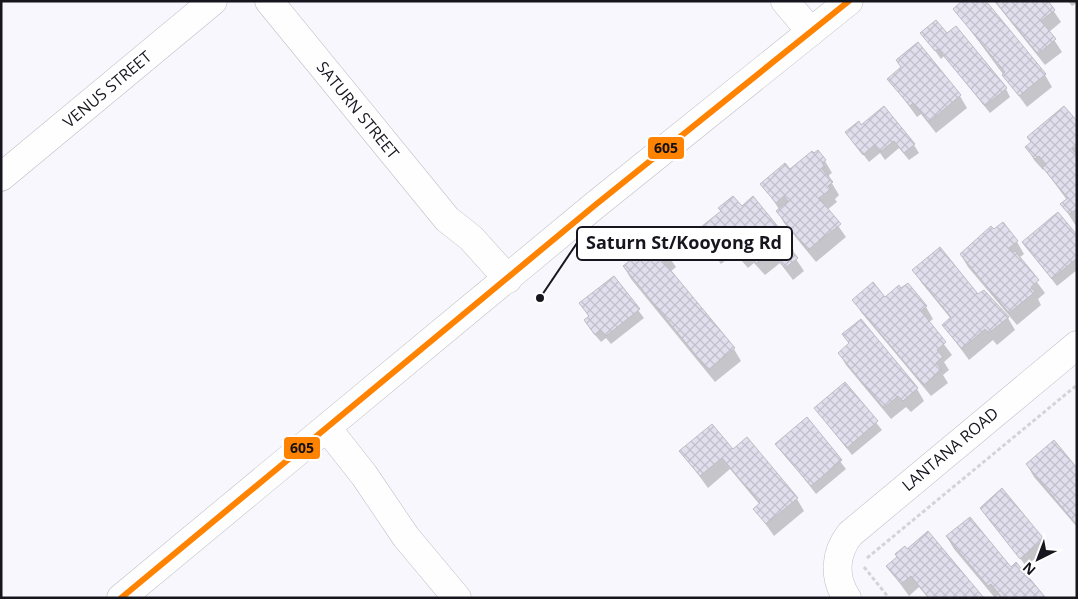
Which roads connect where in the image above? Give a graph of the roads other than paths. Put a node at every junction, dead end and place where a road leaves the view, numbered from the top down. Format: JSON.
{"nodes":[{"id":1,"x":213,"y":1,"type":"edge"},
{"id":2,"x":269,"y":1,"type":"edge"},
{"id":3,"x":785,"y":1,"type":"edge"},
{"id":4,"x":849,"y":1,"type":"edge"},
{"id":5,"x":811,"y":32,"type":"junction"},
{"id":6,"x":1,"y":176,"type":"edge"},
{"id":7,"x":501,"y":284,"type":"junction"},
{"id":8,"x":1077,"y":345,"type":"edge"},
{"id":9,"x":320,"y":434,"type":"junction"},
{"id":10,"x":121,"y":598,"type":"edge"},
{"id":11,"x":457,"y":598,"type":"edge"},
{"id":12,"x":847,"y":598,"type":"edge"}],
"edges":[{"from":1,"to":6,"type":"street","name":"VENUS STREET"},
{"from":2,"to":7,"type":"street","name":"SATURN STREET"},
{"from":3,"to":5,"type":"street"},
{"from":4,"to":5,"type":"street"},
{"from":5,"to":7,"type":"street"},
{"from":7,"to":9,"type":"street"},
{"from":8,"to":12,"type":"street","name":"LANTANA ROAD"},
{"from":9,"to":10,"type":"street"},
{"from":9,"to":11,"type":"street"}]}
